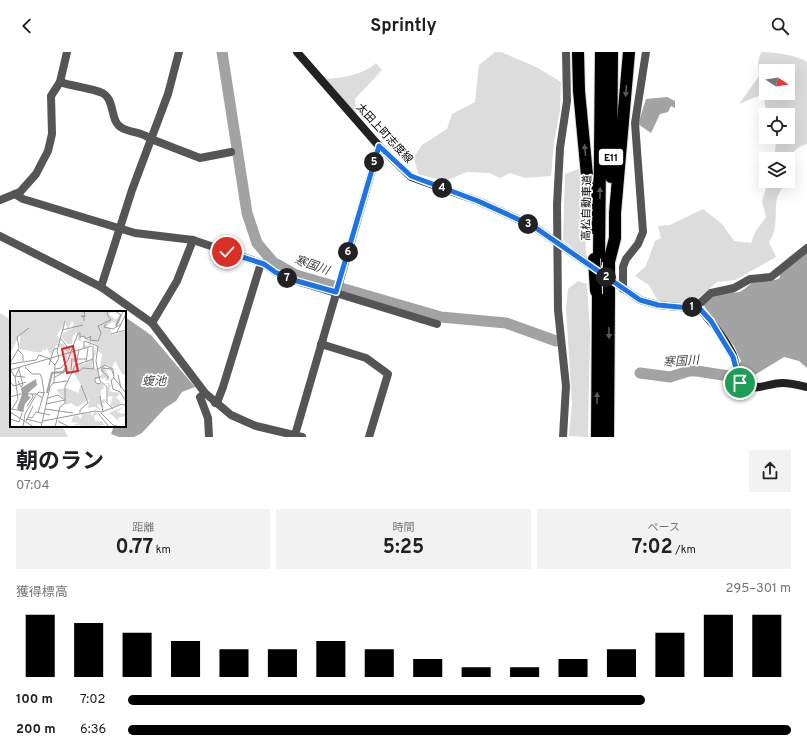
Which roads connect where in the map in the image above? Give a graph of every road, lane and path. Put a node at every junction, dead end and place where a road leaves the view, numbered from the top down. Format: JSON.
{"nodes":[{"id":1,"x":67,"y":52,"type":"edge"},
{"id":2,"x":179,"y":52,"type":"edge"},
{"id":3,"x":297,"y":52,"type":"edge"},
{"id":4,"x":566,"y":52,"type":"edge"},
{"id":5,"x":578,"y":52,"type":"edge"},
{"id":6,"x":602,"y":52,"type":"edge"},
{"id":7,"x":612,"y":52,"type":"edge"},
{"id":8,"x":629,"y":52,"type":"edge"},
{"id":9,"x":646,"y":52,"type":"edge"},
{"id":10,"x":60,"y":82,"type":"junction"},
{"id":11,"x":151,"y":138,"type":"junction"},
{"id":12,"x":379,"y":146,"type":"junction"},
{"id":13,"x":231,"y":152,"type":"dead end"},
{"id":14,"x":15,"y":194,"type":"junction"},
{"id":15,"x":0,"y":200,"type":"edge"},
{"id":16,"x":120,"y":228,"type":"junction"},
{"id":17,"x":0,"y":236,"type":"edge"},
{"id":18,"x":193,"y":240,"type":"junction"},
{"id":19,"x":558,"y":244,"type":"junction"},
{"id":20,"x":807,"y":248,"type":"edge"},
{"id":21,"x":601,"y":260,"type":"junction"},
{"id":22,"x":261,"y":263,"type":"junction"},
{"id":23,"x":101,"y":287,"type":"junction"},
{"id":24,"x":623,"y":289,"type":"junction"},
{"id":25,"x":336,"y":292,"type":"junction"},
{"id":26,"x":601,"y":292,"type":"junction"},
{"id":27,"x":696,"y":308,"type":"junction"},
{"id":28,"x":152,"y":324,"type":"junction"},
{"id":29,"x":437,"y":324,"type":"dead end"},
{"id":30,"x":321,"y":344,"type":"junction"},
{"id":31,"x":807,"y":387,"type":"edge"},
{"id":32,"x":205,"y":393,"type":"junction"},
{"id":33,"x":215,"y":403,"type":"junction"},
{"id":34,"x":300,"y":436,"type":"edge"},
{"id":35,"x":209,"y":437,"type":"edge"},
{"id":36,"x":369,"y":437,"type":"edge"},
{"id":37,"x":563,"y":437,"type":"edge"},
{"id":38,"x":597,"y":437,"type":"edge"},
{"id":39,"x":608,"y":437,"type":"edge"}],
"edges":[{"from":1,"to":10,"type":"street"},
{"from":2,"to":11,"type":"street"},
{"from":3,"to":12,"type":"main road","name":"太田上町志度線"},
{"from":4,"to":19,"type":"street"},
{"from":21,"to":5,"type":"highway","one_way":true},
{"from":21,"to":6,"type":"highway","name":"高松自動車道","number":"E11","one_way":true},
{"from":7,"to":21,"type":"highway","name":"高松自動車道","number":"E11"},
{"from":8,"to":21,"type":"highway","one_way":true},
{"from":9,"to":24,"type":"street"},
{"from":10,"to":11,"type":"street"},
{"from":10,"to":14,"type":"street"},
{"from":11,"to":13,"type":"street"},
{"from":11,"to":16,"type":"street"},
{"from":12,"to":19,"type":"main road","name":"太田上町志度線"},
{"from":12,"to":25,"type":"street"},
{"from":14,"to":15,"type":"street"},
{"from":14,"to":16,"type":"street"},
{"from":16,"to":18,"type":"street"},
{"from":16,"to":23,"type":"street"},
{"from":17,"to":23,"type":"street"},
{"from":18,"to":22,"type":"street"},
{"from":18,"to":28,"type":"street"},
{"from":19,"to":24,"type":"main road","name":"太田上町志度線"},
{"from":19,"to":37,"type":"street"},
{"from":20,"to":27,"type":"street"},
{"from":21,"to":26,"type":"highway","name":"高松自動車道","number":"E11","bridge":true},
{"from":22,"to":25,"type":"street"},
{"from":22,"to":33,"type":"street"},
{"from":23,"to":28,"type":"street"},
{"from":24,"to":27,"type":"main road","name":"太田上町志度線"},
{"from":25,"to":29,"type":"street"},
{"from":25,"to":30,"type":"street"},
{"from":38,"to":26,"type":"highway","name":"高松自動車道","number":"E11","one_way":true},
{"from":26,"to":39,"type":"highway","name":"高松自動車道","number":"E11","one_way":true},
{"from":27,"to":31,"type":"main road"},
{"from":28,"to":32,"type":"street"},
{"from":30,"to":34,"type":"street"},
{"from":30,"to":36,"type":"street"},
{"from":32,"to":33,"type":"street"},
{"from":32,"to":35,"type":"street"},
{"from":33,"to":34,"type":"street"}]}
